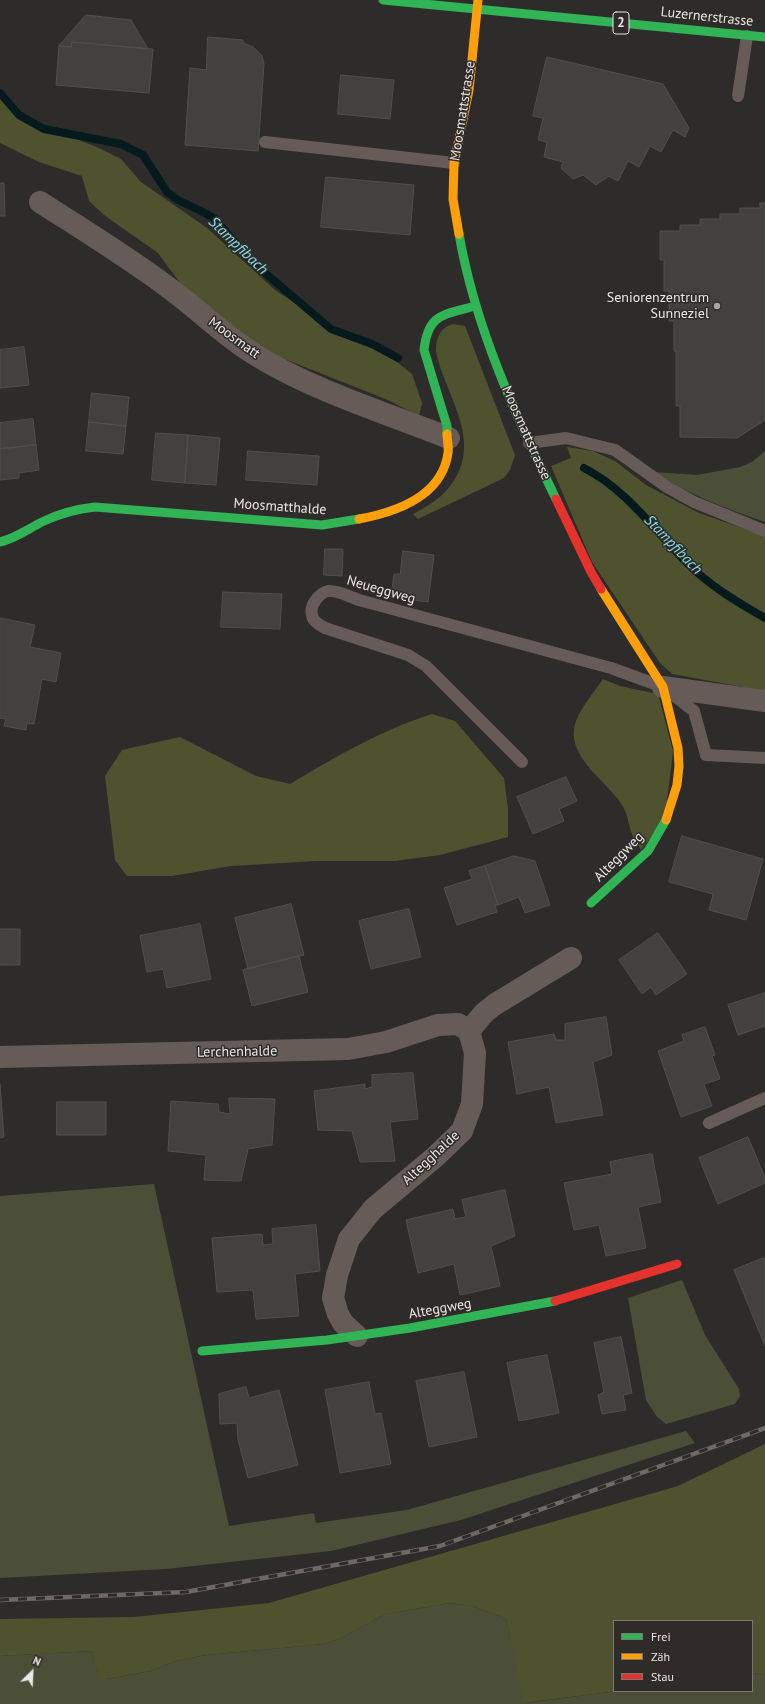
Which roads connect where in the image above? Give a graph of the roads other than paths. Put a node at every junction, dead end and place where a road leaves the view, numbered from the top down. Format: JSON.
{"nodes":[{"id":1,"x":383,"y":0,"type":"edge"},
{"id":2,"x":478,"y":4,"type":"edge"},
{"id":3,"x":747,"y":36,"type":"junction"},
{"id":4,"x":765,"y":37,"type":"edge"},
{"id":5,"x":738,"y":96,"type":"dead end"},
{"id":6,"x":265,"y":142,"type":"dead end"},
{"id":7,"x":454,"y":163,"type":"junction"},
{"id":8,"x":40,"y":202,"type":"dead end"},
{"id":9,"x":475,"y":306,"type":"junction"},
{"id":10,"x":449,"y":438,"type":"junction"},
{"id":11,"x":529,"y":443,"type":"junction"},
{"id":12,"x":765,"y":531,"type":"edge"},
{"id":13,"x":0,"y":542,"type":"edge"},
{"id":14,"x":663,"y":687,"type":"junction"},
{"id":15,"x":765,"y":700,"type":"edge"},
{"id":16,"x":765,"y":758,"type":"edge"},
{"id":17,"x":522,"y":762,"type":"dead end"},
{"id":18,"x":591,"y":903,"type":"dead end"},
{"id":19,"x":571,"y":958,"type":"dead end"},
{"id":20,"x":469,"y":1031,"type":"junction"},
{"id":21,"x":0,"y":1057,"type":"edge"},
{"id":22,"x":765,"y":1098,"type":"edge"},
{"id":23,"x":709,"y":1123,"type":"dead end"},
{"id":24,"x":677,"y":1264,"type":"dead end"},
{"id":25,"x":357,"y":1336,"type":"junction"},
{"id":26,"x":202,"y":1351,"type":"dead end"}],
"edges":[{"from":1,"to":2,"type":"street","name":"Luzernerstrasse","number":"2"},
{"from":2,"to":3,"type":"street","name":"Luzernerstrasse","number":"2"},
{"from":2,"to":7,"type":"street","name":"Moosmattstrasse"},
{"from":3,"to":4,"type":"street","name":"Luzernerstrasse","number":"2"},
{"from":3,"to":5,"type":"lane"},
{"from":6,"to":7,"type":"lane"},
{"from":7,"to":9,"type":"street","name":"Moosmattstrasse"},
{"from":8,"to":10,"type":"street","name":"Moosmatt"},
{"from":9,"to":10,"type":"street","name":"Moosmatthalde"},
{"from":9,"to":11,"type":"street","name":"Moosmattstrasse"},
{"from":10,"to":13,"type":"street","name":"Moosmatthalde"},
{"from":11,"to":12,"type":"lane"},
{"from":11,"to":14,"type":"street","name":"Moosmattstrasse"},
{"from":14,"to":15,"type":"street"},
{"from":14,"to":16,"type":"lane"},
{"from":14,"to":17,"type":"lane","name":"Neueggweg"},
{"from":14,"to":18,"type":"street","name":"Alteggweg"},
{"from":19,"to":20,"type":"street"},
{"from":20,"to":21,"type":"street","name":"Lerchenhalde"},
{"from":20,"to":25,"type":"street","name":"Altegghalde"},
{"from":22,"to":23,"type":"lane"},
{"from":24,"to":25,"type":"street","name":"Alteggweg"},
{"from":25,"to":26,"type":"street","name":"Alteggweg"}]}
